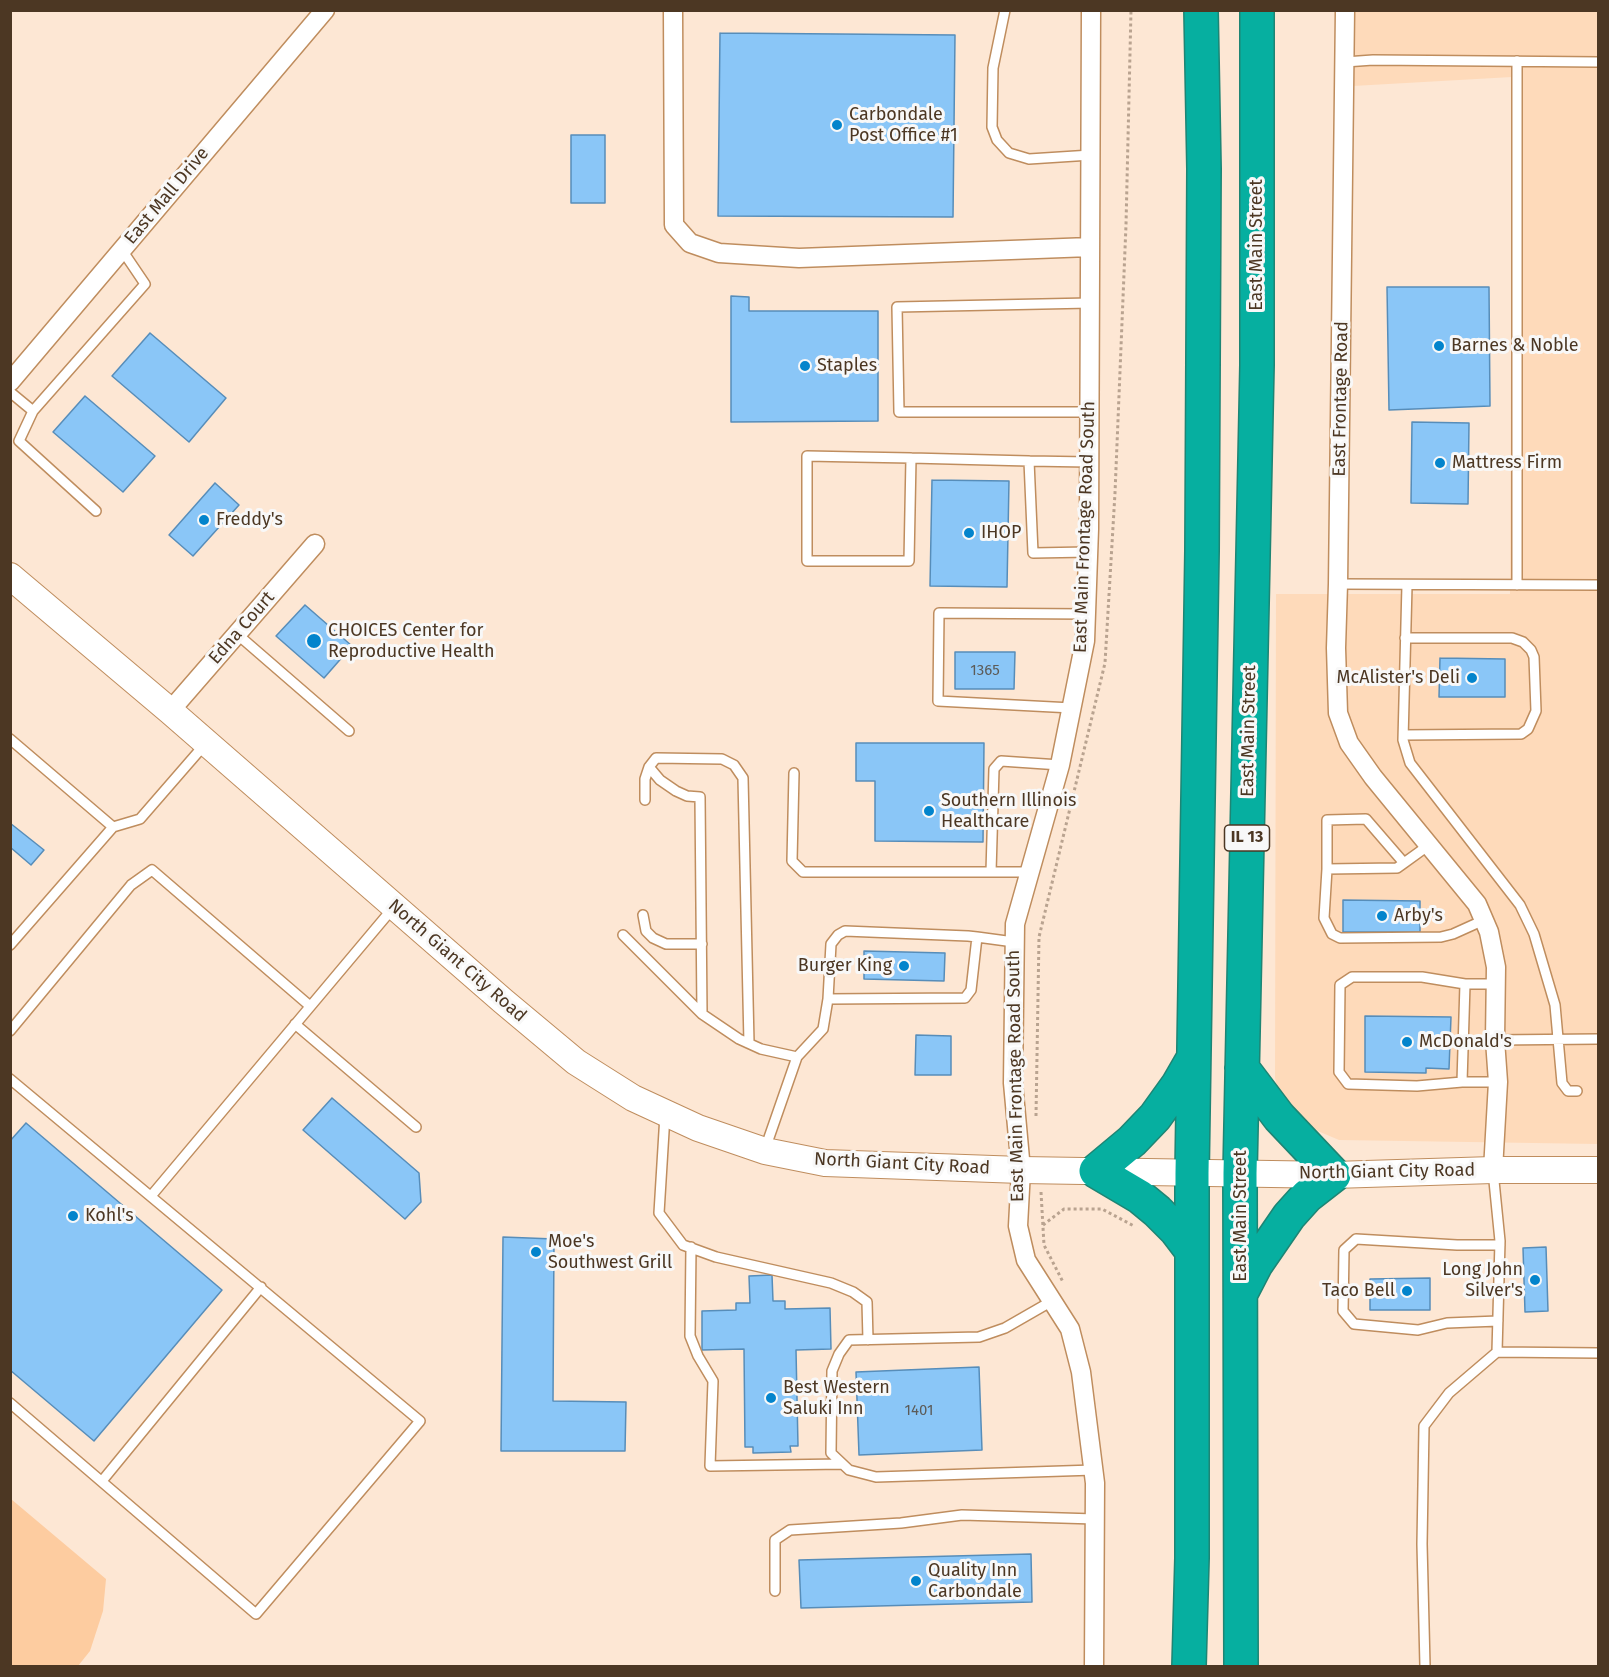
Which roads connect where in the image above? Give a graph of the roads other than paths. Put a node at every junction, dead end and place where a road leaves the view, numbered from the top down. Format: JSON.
{"nodes":[{"id":1,"x":325,"y":10,"type":"edge"},
{"id":2,"x":673,"y":10,"type":"edge"},
{"id":3,"x":1005,"y":10,"type":"edge"},
{"id":4,"x":1091,"y":10,"type":"edge"},
{"id":5,"x":1201,"y":10,"type":"edge"},
{"id":6,"x":1257,"y":10,"type":"edge"},
{"id":7,"x":1345,"y":10,"type":"edge"},
{"id":8,"x":1517,"y":61,"type":"junction"},
{"id":9,"x":1345,"y":62,"type":"junction"},
{"id":10,"x":1599,"y":62,"type":"edge"},
{"id":11,"x":1091,"y":155,"type":"junction"},
{"id":12,"x":1090,"y":247,"type":"junction"},
{"id":13,"x":122,"y":250,"type":"junction"},
{"id":14,"x":1090,"y":303,"type":"junction"},
{"id":15,"x":10,"y":382,"type":"edge"},
{"id":16,"x":10,"y":392,"type":"edge"},
{"id":17,"x":33,"y":411,"type":"junction"},
{"id":18,"x":1089,"y":412,"type":"junction"},
{"id":19,"x":911,"y":458,"type":"junction"},
{"id":20,"x":1029,"y":461,"type":"junction"},
{"id":21,"x":1089,"y":462,"type":"junction"},
{"id":22,"x":96,"y":511,"type":"dead end"},
{"id":23,"x":315,"y":544,"type":"dead end"},
{"id":24,"x":1088,"y":552,"type":"junction"},
{"id":25,"x":10,"y":576,"type":"edge"},
{"id":26,"x":1338,"y":584,"type":"junction"},
{"id":27,"x":1407,"y":585,"type":"junction"},
{"id":28,"x":1517,"y":585,"type":"junction"},
{"id":29,"x":1599,"y":585,"type":"edge"},
{"id":30,"x":1086,"y":614,"type":"junction"},
{"id":31,"x":237,"y":634,"type":"junction"},
{"id":32,"x":1406,"y":638,"type":"junction"},
{"id":33,"x":1072,"y":708,"type":"junction"},
{"id":34,"x":170,"y":711,"type":"junction"},
{"id":35,"x":349,"y":731,"type":"dead end"},
{"id":36,"x":1404,"y":735,"type":"junction"},
{"id":37,"x":10,"y":739,"type":"edge"},
{"id":38,"x":206,"y":742,"type":"junction"},
{"id":39,"x":1060,"y":765,"type":"junction"},
{"id":40,"x":649,"y":766,"type":"junction"},
{"id":41,"x":794,"y":773,"type":"dead end"},
{"id":42,"x":645,"y":800,"type":"dead end"},
{"id":43,"x":112,"y":827,"type":"junction"},
{"id":44,"x":1429,"y":846,"type":"junction"},
{"id":45,"x":1404,"y":863,"type":"junction"},
{"id":46,"x":1327,"y":869,"type":"junction"},
{"id":47,"x":991,"y":872,"type":"junction"},
{"id":48,"x":1030,"y":872,"type":"junction"},
{"id":49,"x":394,"y":907,"type":"junction"},
{"id":50,"x":643,"y":915,"type":"dead end"},
{"id":51,"x":1484,"y":920,"type":"junction"},
{"id":52,"x":623,"y":935,"type":"dead end"},
{"id":53,"x":977,"y":937,"type":"junction"},
{"id":54,"x":1014,"y":942,"type":"junction"},
{"id":55,"x":702,"y":944,"type":"junction"},
{"id":56,"x":10,"y":945,"type":"edge"},
{"id":57,"x":1496,"y":984,"type":"junction"},
{"id":58,"x":1465,"y":988,"type":"junction"},
{"id":59,"x":828,"y":999,"type":"junction"},
{"id":60,"x":310,"y":1006,"type":"junction"},
{"id":61,"x":702,"y":1014,"type":"junction"},
{"id":62,"x":295,"y":1024,"type":"junction"},
{"id":63,"x":10,"y":1031,"type":"edge"},
{"id":64,"x":1557,"y":1039,"type":"junction"},
{"id":65,"x":1599,"y":1039,"type":"edge"},
{"id":66,"x":1495,"y":1040,"type":"junction"},
{"id":67,"x":748,"y":1043,"type":"junction"},
{"id":68,"x":797,"y":1057,"type":"junction"},
{"id":69,"x":1194,"y":1058,"type":"junction"},
{"id":70,"x":1242,"y":1068,"type":"junction"},
{"id":71,"x":10,"y":1079,"type":"edge"},
{"id":72,"x":1462,"y":1082,"type":"junction"},
{"id":73,"x":1498,"y":1082,"type":"junction"},
{"id":74,"x":1577,"y":1091,"type":"dead end"},
{"id":75,"x":665,"y":1113,"type":"junction"},
{"id":76,"x":416,"y":1127,"type":"dead end"},
{"id":77,"x":765,"y":1151,"type":"junction"},
{"id":78,"x":1021,"y":1170,"type":"junction"},
{"id":79,"x":1493,"y":1170,"type":"junction"},
{"id":80,"x":1599,"y":1170,"type":"edge"},
{"id":81,"x":1096,"y":1171,"type":"junction"},
{"id":82,"x":1192,"y":1173,"type":"junction"},
{"id":83,"x":1240,"y":1173,"type":"junction"},
{"id":84,"x":1334,"y":1175,"type":"junction"},
{"id":85,"x":151,"y":1196,"type":"junction"},
{"id":86,"x":1500,"y":1245,"type":"junction"},
{"id":87,"x":691,"y":1247,"type":"junction"},
{"id":88,"x":1192,"y":1251,"type":"junction"},
{"id":89,"x":261,"y":1287,"type":"junction"},
{"id":90,"x":1241,"y":1292,"type":"junction"},
{"id":91,"x":1052,"y":1301,"type":"junction"},
{"id":92,"x":1498,"y":1321,"type":"junction"},
{"id":93,"x":868,"y":1340,"type":"junction"},
{"id":94,"x":1497,"y":1352,"type":"junction"},
{"id":95,"x":1599,"y":1353,"type":"edge"},
{"id":96,"x":10,"y":1402,"type":"edge"},
{"id":97,"x":842,"y":1464,"type":"junction"},
{"id":98,"x":1094,"y":1470,"type":"junction"},
{"id":99,"x":102,"y":1481,"type":"junction"},
{"id":100,"x":1095,"y":1519,"type":"junction"},
{"id":101,"x":775,"y":1591,"type":"dead end"},
{"id":102,"x":1094,"y":1666,"type":"edge"},
{"id":103,"x":1189,"y":1666,"type":"edge"},
{"id":104,"x":1241,"y":1666,"type":"edge"},
{"id":105,"x":1425,"y":1666,"type":"edge"}],
"edges":[{"from":1,"to":13,"type":"street","name":"East Mall Drive"},
{"from":2,"to":12,"type":"street"},
{"from":3,"to":11,"type":"lane"},
{"from":4,"to":11,"type":"street","name":"East Main Frontage Road South"},
{"from":5,"to":69,"type":"highway"},
{"from":6,"to":70,"type":"highway","name":"East Main Street","number":"IL 13"},
{"from":7,"to":9,"type":"street","name":"East Frontage Road"},
{"from":8,"to":9,"type":"lane"},
{"from":8,"to":10,"type":"lane"},
{"from":8,"to":28,"type":"lane"},
{"from":9,"to":26,"type":"street","name":"East Frontage Road"},
{"from":11,"to":12,"type":"street","name":"East Main Frontage Road South"},
{"from":12,"to":14,"type":"street","name":"East Main Frontage Road South"},
{"from":13,"to":15,"type":"street","name":"East Mall Drive"},
{"from":13,"to":17,"type":"lane"},
{"from":14,"to":18,"type":"street","name":"East Main Frontage Road South"},
{"from":14,"to":18,"type":"lane"},
{"from":16,"to":17,"type":"lane"},
{"from":17,"to":22,"type":"lane"},
{"from":18,"to":21,"type":"street","name":"East Main Frontage Road South"},
{"from":19,"to":19,"type":"lane"},
{"from":19,"to":20,"type":"lane"},
{"from":20,"to":21,"type":"lane"},
{"from":20,"to":24,"type":"lane"},
{"from":21,"to":24,"type":"street","name":"East Main Frontage Road South"},
{"from":23,"to":31,"type":"street","name":"Edna Court"},
{"from":24,"to":30,"type":"street","name":"East Main Frontage Road South"},
{"from":25,"to":34,"type":"street","name":"North Giant City Road"},
{"from":26,"to":27,"type":"lane"},
{"from":26,"to":44,"type":"street","name":"East Frontage Road"},
{"from":27,"to":28,"type":"lane"},
{"from":27,"to":32,"type":"lane"},
{"from":28,"to":29,"type":"lane"},
{"from":30,"to":33,"type":"street","name":"East Main Frontage Road South"},
{"from":30,"to":33,"type":"lane"},
{"from":31,"to":34,"type":"street","name":"Edna Court"},
{"from":31,"to":35,"type":"lane"},
{"from":32,"to":36,"type":"lane"},
{"from":32,"to":36,"type":"lane"},
{"from":33,"to":39,"type":"street","name":"East Main Frontage Road South"},
{"from":34,"to":38,"type":"street","name":"North Giant City Road"},
{"from":36,"to":64,"type":"lane"},
{"from":37,"to":43,"type":"lane"},
{"from":38,"to":43,"type":"lane"},
{"from":38,"to":49,"type":"street","name":"North Giant City Road"},
{"from":39,"to":47,"type":"lane"},
{"from":39,"to":48,"type":"street","name":"East Main Frontage Road South"},
{"from":40,"to":42,"type":"lane"},
{"from":40,"to":55,"type":"lane"},
{"from":40,"to":67,"type":"lane"},
{"from":41,"to":47,"type":"lane"},
{"from":43,"to":56,"type":"lane"},
{"from":44,"to":45,"type":"lane"},
{"from":44,"to":51,"type":"street","name":"East Frontage Road"},
{"from":45,"to":46,"type":"lane"},
{"from":45,"to":46,"type":"lane"},
{"from":46,"to":51,"type":"lane"},
{"from":47,"to":48,"type":"lane"},
{"from":48,"to":54,"type":"street","name":"East Main Frontage Road South"},
{"from":49,"to":60,"type":"lane"},
{"from":49,"to":75,"type":"street","name":"North Giant City Road"},
{"from":50,"to":55,"type":"lane"},
{"from":51,"to":57,"type":"street","name":"East Frontage Road"},
{"from":52,"to":61,"type":"lane"},
{"from":53,"to":54,"type":"lane"},
{"from":53,"to":59,"type":"lane"},
{"from":53,"to":59,"type":"lane"},
{"from":54,"to":78,"type":"street","name":"East Main Frontage Road South"},
{"from":55,"to":61,"type":"lane"},
{"from":57,"to":58,"type":"lane"},
{"from":57,"to":66,"type":"street","name":"East Frontage Road"},
{"from":58,"to":72,"type":"lane"},
{"from":58,"to":72,"type":"lane"},
{"from":59,"to":68,"type":"lane"},
{"from":60,"to":62,"type":"lane"},
{"from":60,"to":63,"type":"lane"},
{"from":61,"to":67,"type":"lane"},
{"from":62,"to":76,"type":"lane"},
{"from":62,"to":85,"type":"lane"},
{"from":64,"to":65,"type":"lane"},
{"from":64,"to":66,"type":"lane"},
{"from":64,"to":74,"type":"lane"},
{"from":66,"to":73,"type":"street","name":"East Frontage Road"},
{"from":67,"to":68,"type":"lane"},
{"from":68,"to":77,"type":"lane"},
{"from":69,"to":81,"type":"highway"},
{"from":69,"to":82,"type":"highway"},
{"from":70,"to":83,"type":"highway","name":"East Main Street","number":"IL 13"},
{"from":70,"to":84,"type":"highway"},
{"from":71,"to":85,"type":"lane"},
{"from":72,"to":73,"type":"lane"},
{"from":73,"to":79,"type":"street","name":"East Frontage Road"},
{"from":75,"to":77,"type":"street","name":"North Giant City Road"},
{"from":75,"to":87,"type":"lane"},
{"from":77,"to":78,"type":"street","name":"North Giant City Road"},
{"from":78,"to":81,"type":"street","name":"North Giant City Road"},
{"from":78,"to":91,"type":"street","name":"East Main Frontage Road South"},
{"from":79,"to":80,"type":"street","name":"North Giant City Road"},
{"from":79,"to":84,"type":"street","name":"North Giant City Road"},
{"from":79,"to":86,"type":"lane"},
{"from":81,"to":82,"type":"street","name":"North Giant City Road"},
{"from":81,"to":88,"type":"highway"},
{"from":82,"to":83,"type":"street","name":"North Giant City Road"},
{"from":82,"to":88,"type":"highway"},
{"from":83,"to":84,"type":"street","name":"North Giant City Road"},
{"from":83,"to":90,"type":"highway","name":"East Main Street","number":"IL 13"},
{"from":84,"to":90,"type":"highway"},
{"from":85,"to":89,"type":"lane"},
{"from":86,"to":92,"type":"lane"},
{"from":86,"to":92,"type":"lane"},
{"from":87,"to":93,"type":"lane"},
{"from":87,"to":97,"type":"lane"},
{"from":88,"to":103,"type":"highway"},
{"from":89,"to":99,"type":"lane"},
{"from":89,"to":99,"type":"lane"},
{"from":90,"to":104,"type":"highway","name":"East Main Street","number":"IL 13"},
{"from":91,"to":93,"type":"lane"},
{"from":91,"to":98,"type":"street","name":"East Main Frontage Road South"},
{"from":92,"to":94,"type":"lane"},
{"from":93,"to":97,"type":"lane"},
{"from":94,"to":95,"type":"lane"},
{"from":94,"to":105,"type":"lane"},
{"from":96,"to":99,"type":"lane"},
{"from":97,"to":98,"type":"lane"},
{"from":98,"to":100,"type":"street","name":"East Main Frontage Road South"},
{"from":100,"to":101,"type":"lane"},
{"from":100,"to":102,"type":"street","name":"East Main Frontage Road South"}]}
